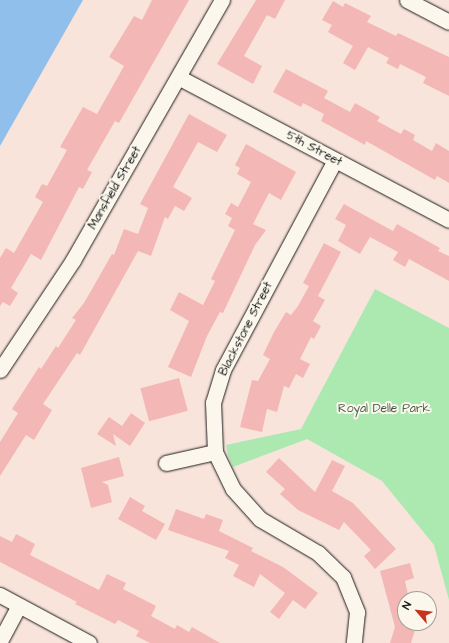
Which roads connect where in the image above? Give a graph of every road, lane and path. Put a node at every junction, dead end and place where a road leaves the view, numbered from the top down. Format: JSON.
{"nodes":[{"id":1,"x":222,"y":0,"type":"edge"},
{"id":2,"x":408,"y":0,"type":"edge"},
{"id":3,"x":449,"y":22,"type":"edge"},
{"id":4,"x":180,"y":78,"type":"junction"},
{"id":5,"x":335,"y":160,"type":"junction"},
{"id":6,"x":449,"y":220,"type":"edge"},
{"id":7,"x":0,"y":370,"type":"edge"},
{"id":8,"x":215,"y":452,"type":"junction"},
{"id":9,"x":166,"y":463,"type":"dead end"},
{"id":10,"x":0,"y":595,"type":"edge"},
{"id":11,"x":19,"y":606,"type":"junction"},
{"id":12,"x":0,"y":641,"type":"edge"},
{"id":13,"x":89,"y":643,"type":"edge"},
{"id":14,"x":354,"y":643,"type":"edge"}],
"edges":[{"from":1,"to":4,"type":"street","name":"Mansfield Street"},
{"from":2,"to":3,"type":"street"},
{"from":4,"to":5,"type":"street","name":"5th Street"},
{"from":4,"to":7,"type":"street","name":"Mansfield Street"},
{"from":5,"to":6,"type":"street","name":"5th Street"},
{"from":5,"to":8,"type":"street","name":"Blackstone Street"},
{"from":8,"to":9,"type":"street"},
{"from":8,"to":14,"type":"street","name":"Blackstone Street"},
{"from":10,"to":11,"type":"street"},
{"from":11,"to":12,"type":"street"},
{"from":11,"to":13,"type":"street"}]}
